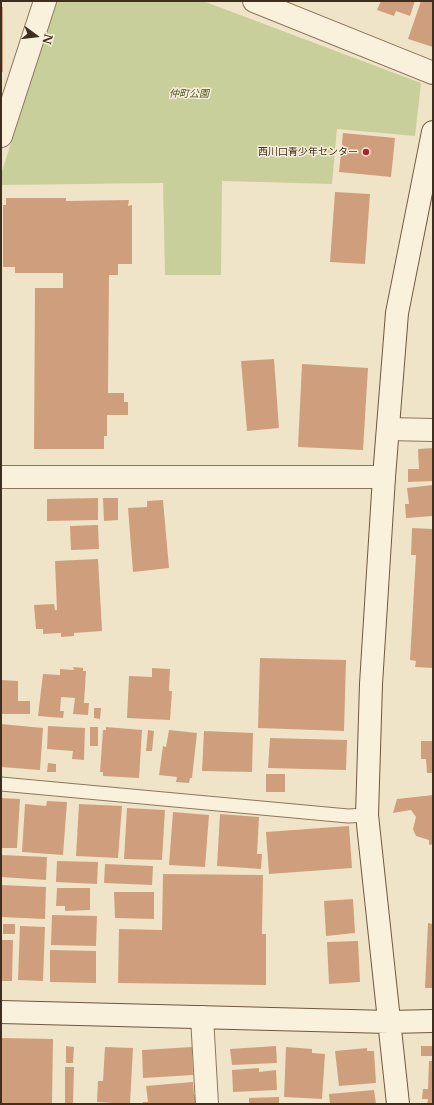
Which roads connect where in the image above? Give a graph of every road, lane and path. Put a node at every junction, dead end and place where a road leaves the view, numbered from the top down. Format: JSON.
{"nodes":[{"id":1,"x":45,"y":1,"type":"edge"},
{"id":2,"x":254,"y":1,"type":"edge"},
{"id":3,"x":433,"y":73,"type":"edge"},
{"id":4,"x":433,"y":132,"type":"edge"},
{"id":5,"x":1,"y":136,"type":"edge"},
{"id":6,"x":388,"y":429,"type":"junction"},
{"id":7,"x":433,"y":430,"type":"edge"},
{"id":8,"x":1,"y":477,"type":"edge"},
{"id":9,"x":384,"y":477,"type":"junction"},
{"id":10,"x":1,"y":784,"type":"edge"},
{"id":11,"x":367,"y":815,"type":"junction"},
{"id":12,"x":1,"y":1012,"type":"edge"},
{"id":13,"x":202,"y":1017,"type":"junction"},
{"id":14,"x":433,"y":1021,"type":"edge"},
{"id":15,"x":389,"y":1022,"type":"junction"},
{"id":16,"x":207,"y":1104,"type":"edge"},
{"id":17,"x":398,"y":1104,"type":"edge"}],
"edges":[{"from":1,"to":5,"type":"street"},
{"from":2,"to":3,"type":"street"},
{"from":4,"to":6,"type":"street"},
{"from":6,"to":7,"type":"street"},
{"from":6,"to":9,"type":"street"},
{"from":8,"to":9,"type":"street"},
{"from":9,"to":11,"type":"street"},
{"from":10,"to":11,"type":"lane"},
{"from":11,"to":15,"type":"street"},
{"from":12,"to":13,"type":"street"},
{"from":13,"to":15,"type":"street"},
{"from":13,"to":16,"type":"street"},
{"from":14,"to":15,"type":"street"},
{"from":15,"to":17,"type":"street"}]}
